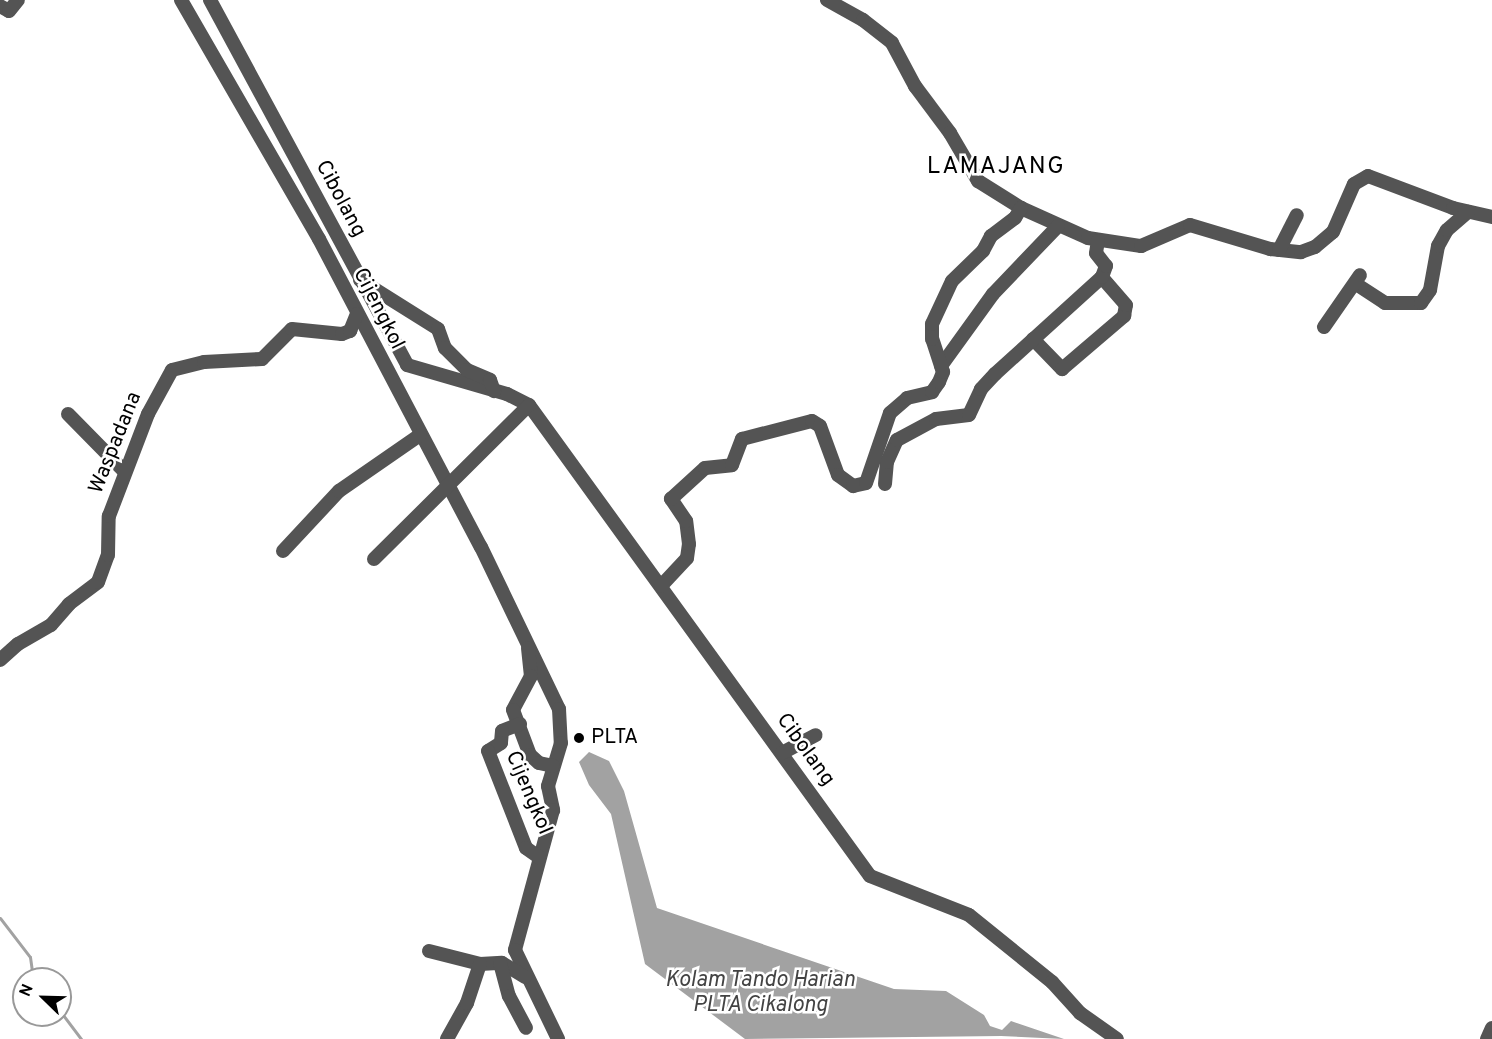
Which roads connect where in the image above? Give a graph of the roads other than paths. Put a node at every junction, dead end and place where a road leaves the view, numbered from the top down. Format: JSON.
{"nodes":[{"id":1,"x":18,"y":0,"type":"edge"},
{"id":2,"x":181,"y":0,"type":"edge"},
{"id":3,"x":210,"y":0,"type":"edge"},
{"id":4,"x":827,"y":0,"type":"edge"},
{"id":5,"x":0,"y":6,"type":"edge"},
{"id":6,"x":1021,"y":208,"type":"junction"},
{"id":7,"x":1468,"y":212,"type":"junction"},
{"id":8,"x":1297,"y":214,"type":"dead end"},
{"id":9,"x":1492,"y":217,"type":"edge"},
{"id":10,"x":1058,"y":226,"type":"junction"},
{"id":11,"x":1098,"y":240,"type":"junction"},
{"id":12,"x":1269,"y":248,"type":"junction"},
{"id":13,"x":1102,"y":277,"type":"junction"},
{"id":14,"x":359,"y":280,"type":"junction"},
{"id":15,"x":357,"y":314,"type":"junction"},
{"id":16,"x":1324,"y":327,"type":"dead end"},
{"id":17,"x":1033,"y":339,"type":"junction"},
{"id":18,"x":941,"y":366,"type":"junction"},
{"id":19,"x":494,"y":391,"type":"junction"},
{"id":20,"x":529,"y":405,"type":"junction"},
{"id":21,"x":68,"y":414,"type":"dead end"},
{"id":22,"x":420,"y":435,"type":"junction"},
{"id":23,"x":125,"y":472,"type":"junction"},
{"id":24,"x":885,"y":484,"type":"dead end"},
{"id":25,"x":450,"y":485,"type":"junction"},
{"id":26,"x":282,"y":550,"type":"dead end"},
{"id":27,"x":374,"y":559,"type":"dead end"},
{"id":28,"x":661,"y":586,"type":"junction"},
{"id":29,"x":529,"y":643,"type":"junction"},
{"id":30,"x":0,"y":660,"type":"edge"},
{"id":31,"x":520,"y":724,"type":"junction"},
{"id":32,"x":816,"y":735,"type":"dead end"},
{"id":33,"x":782,"y":753,"type":"junction"},
{"id":34,"x":553,"y":766,"type":"junction"},
{"id":35,"x":539,"y":857,"type":"junction"},
{"id":36,"x":429,"y":951,"type":"dead end"},
{"id":37,"x":500,"y":963,"type":"junction"},
{"id":38,"x":480,"y":964,"type":"junction"},
{"id":39,"x":527,"y":979,"type":"junction"},
{"id":40,"x":526,"y":1028,"type":"dead end"},
{"id":41,"x":1492,"y":1028,"type":"edge"},
{"id":42,"x":447,"y":1039,"type":"edge"},
{"id":43,"x":558,"y":1039,"type":"edge"},
{"id":44,"x":1117,"y":1039,"type":"edge"},
{"id":45,"x":1487,"y":1039,"type":"edge"}],
"edges":[{"from":1,"to":5,"type":"street"},
{"from":2,"to":15,"type":"street","name":"Cijengkol"},
{"from":3,"to":14,"type":"street","name":"Cibolang"},
{"from":4,"to":6,"type":"street"},
{"from":6,"to":10,"type":"street"},
{"from":6,"to":18,"type":"street"},
{"from":7,"to":9,"type":"street"},
{"from":7,"to":12,"type":"street"},
{"from":7,"to":16,"type":"street"},
{"from":8,"to":12,"type":"street"},
{"from":10,"to":11,"type":"street"},
{"from":10,"to":18,"type":"street"},
{"from":11,"to":12,"type":"street"},
{"from":11,"to":13,"type":"street"},
{"from":13,"to":17,"type":"street"},
{"from":13,"to":17,"type":"street"},
{"from":14,"to":19,"type":"street"},
{"from":14,"to":19,"type":"street","name":"Cibolang"},
{"from":15,"to":22,"type":"street","name":"Cijengkol"},
{"from":15,"to":23,"type":"street","name":"Waspadana"},
{"from":17,"to":24,"type":"street"},
{"from":18,"to":28,"type":"street"},
{"from":19,"to":20,"type":"street","name":"Cibolang"},
{"from":20,"to":25,"type":"street"},
{"from":20,"to":28,"type":"street","name":"Cibolang"},
{"from":21,"to":23,"type":"street"},
{"from":22,"to":25,"type":"street","name":"Cijengkol"},
{"from":22,"to":26,"type":"street"},
{"from":23,"to":30,"type":"street","name":"Waspadana"},
{"from":25,"to":27,"type":"street"},
{"from":25,"to":29,"type":"street","name":"Cijengkol"},
{"from":28,"to":33,"type":"street","name":"Cibolang"},
{"from":29,"to":31,"type":"street","name":"Cijengkol"},
{"from":29,"to":34,"type":"street","name":"Cijengkol"},
{"from":31,"to":34,"type":"street","name":"Cijengkol"},
{"from":31,"to":35,"type":"street","name":"Cijengkol"},
{"from":32,"to":33,"type":"street"},
{"from":33,"to":44,"type":"street","name":"Cibolang"},
{"from":34,"to":35,"type":"street","name":"Cijengkol"},
{"from":35,"to":39,"type":"street","name":"Cijengkol"},
{"from":36,"to":38,"type":"street"},
{"from":37,"to":38,"type":"street"},
{"from":37,"to":39,"type":"street"},
{"from":37,"to":40,"type":"street"},
{"from":38,"to":42,"type":"street"},
{"from":39,"to":43,"type":"street","name":"Cijengkol"},
{"from":41,"to":45,"type":"street"}]}
